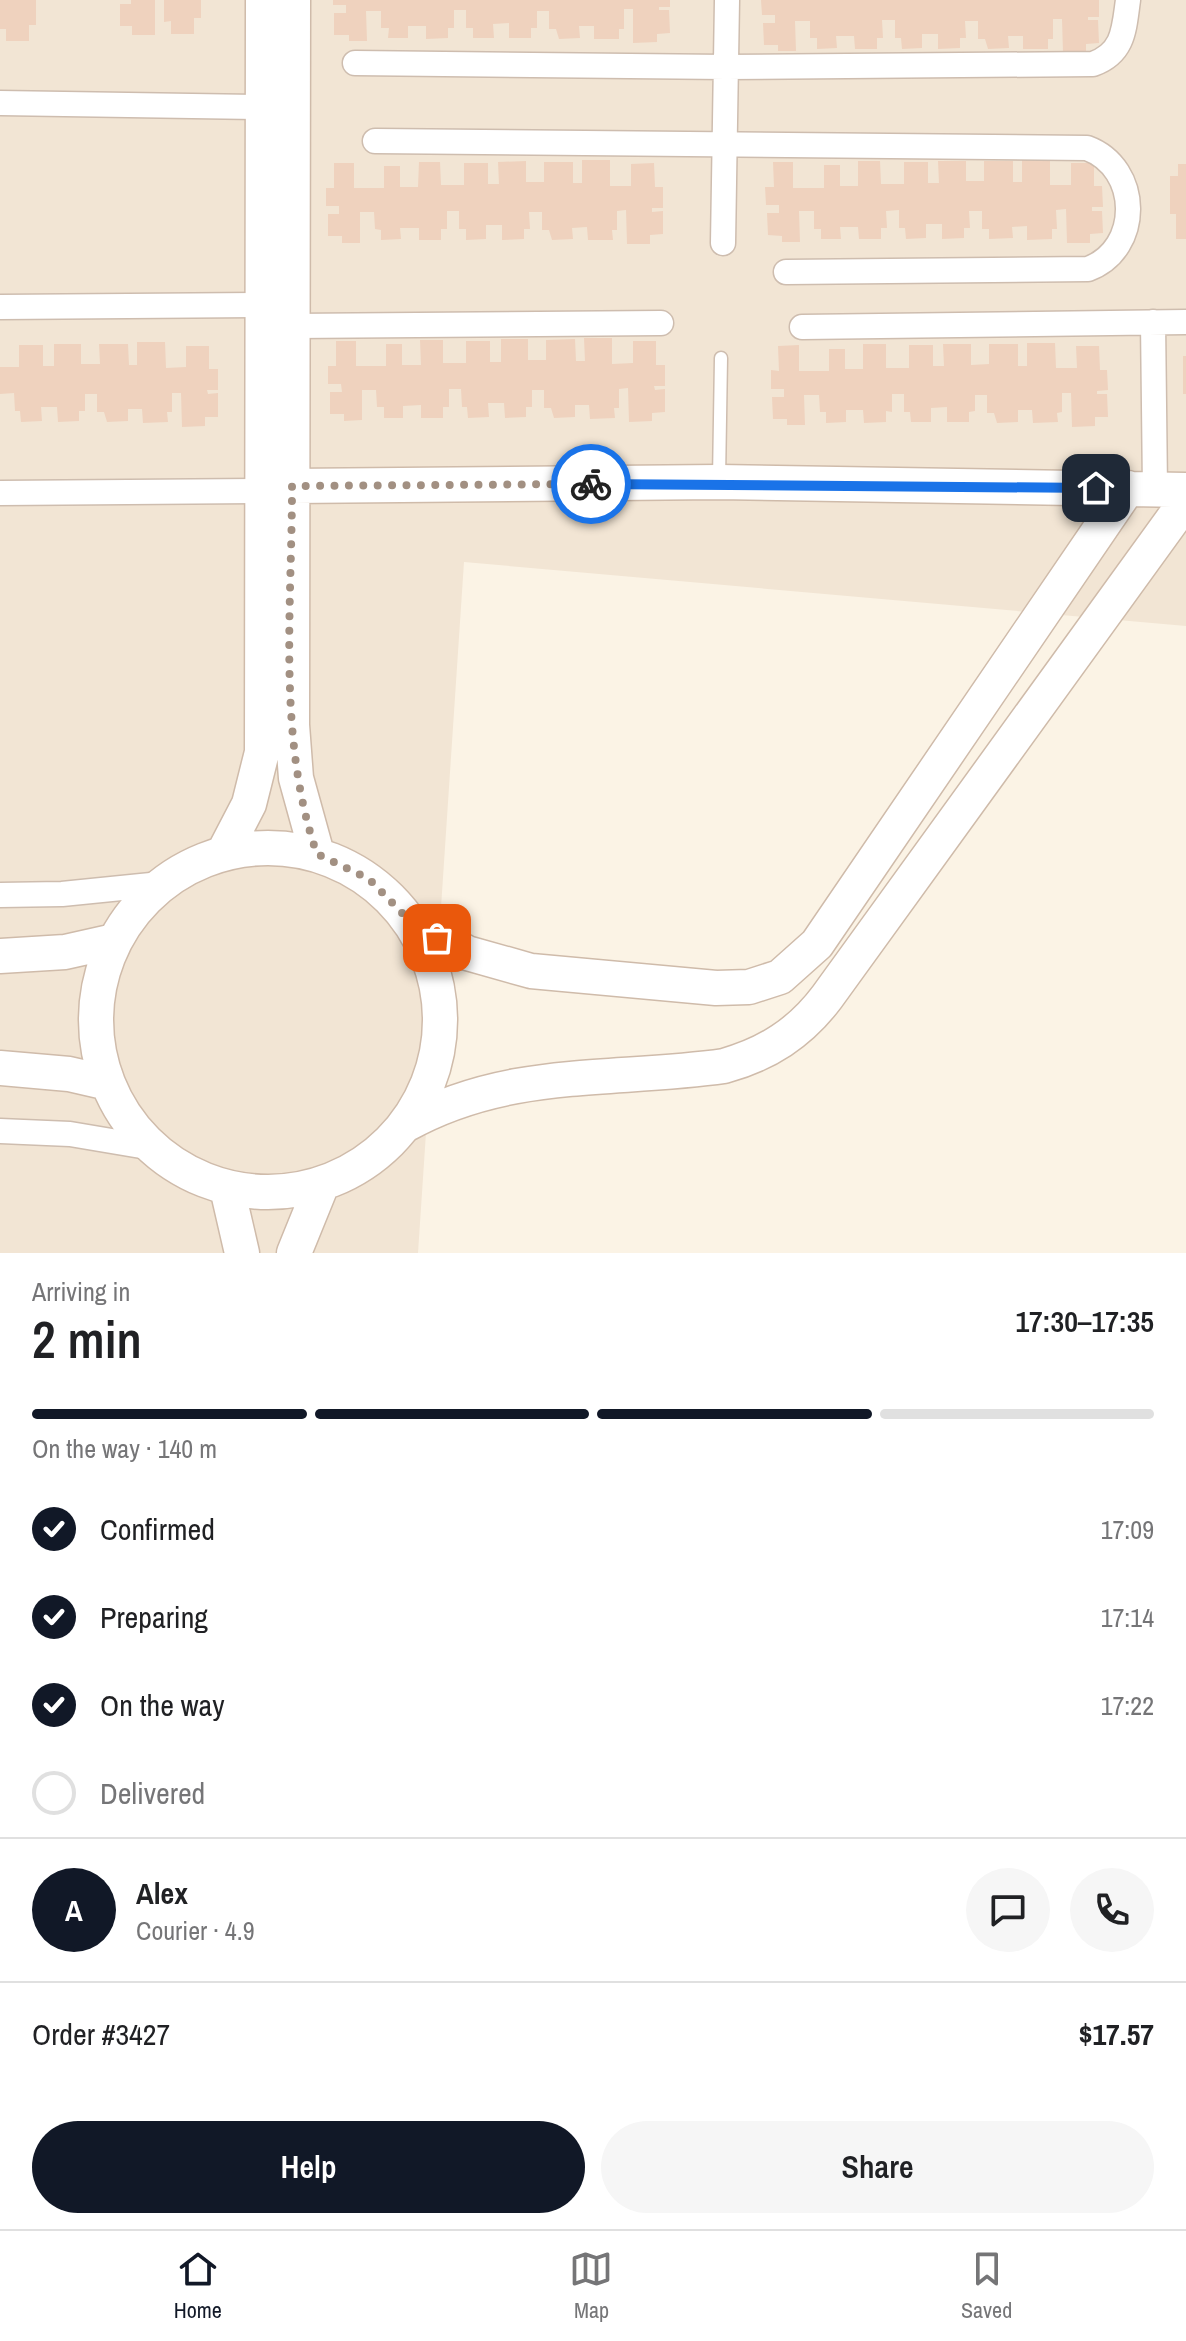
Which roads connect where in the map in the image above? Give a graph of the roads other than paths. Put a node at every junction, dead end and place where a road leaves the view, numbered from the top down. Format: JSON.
{"nodes":[{"id":1,"x":263,"y":0,"type":"edge"},
{"id":2,"x":293,"y":0,"type":"edge"},
{"id":3,"x":727,"y":0,"type":"edge"},
{"id":4,"x":1128,"y":0,"type":"edge"},
{"id":5,"x":355,"y":63,"type":"dead end"},
{"id":6,"x":726,"y":67,"type":"junction"},
{"id":7,"x":0,"y":103,"type":"edge"},
{"id":8,"x":262,"y":107,"type":"junction"},
{"id":9,"x":375,"y":141,"type":"dead end"},
{"id":10,"x":724,"y":145,"type":"junction"},
{"id":11,"x":723,"y":243,"type":"dead end"},
{"id":12,"x":786,"y":272,"type":"dead end"},
{"id":13,"x":262,"y":305,"type":"junction"},
{"id":14,"x":0,"y":307,"type":"edge"},
{"id":15,"x":1153,"y":322,"type":"junction"},
{"id":16,"x":1186,"y":322,"type":"edge"},
{"id":17,"x":661,"y":323,"type":"dead end"},
{"id":18,"x":293,"y":326,"type":"junction"},
{"id":19,"x":802,"y":327,"type":"dead end"},
{"id":20,"x":721,"y":358,"type":"dead end"},
{"id":21,"x":719,"y":482,"type":"junction"},
{"id":22,"x":277,"y":489,"type":"junction"},
{"id":23,"x":1156,"y":489,"type":"edge"},
{"id":24,"x":0,"y":493,"type":"edge"},
{"id":25,"x":1186,"y":501,"type":"edge"},
{"id":26,"x":224,"y":852,"type":"junction"},
{"id":27,"x":317,"y":854,"type":"junction"},
{"id":28,"x":161,"y":884,"type":"junction"},
{"id":29,"x":0,"y":895,"type":"edge"},
{"id":30,"x":409,"y":920,"type":"junction"},
{"id":31,"x":114,"y":941,"type":"junction"},
{"id":32,"x":0,"y":956,"type":"edge"},
{"id":33,"x":0,"y":1068,"type":"edge"},
{"id":34,"x":108,"y":1083,"type":"junction"},
{"id":35,"x":405,"y":1125,"type":"junction"},
{"id":36,"x":0,"y":1131,"type":"edge"},
{"id":37,"x":153,"y":1148,"type":"junction"},
{"id":38,"x":322,"y":1184,"type":"junction"},
{"id":39,"x":227,"y":1188,"type":"junction"},
{"id":40,"x":242,"y":1253,"type":"edge"},
{"id":41,"x":294,"y":1253,"type":"edge"}],
"edges":[{"from":1,"to":8,"type":"street"},
{"from":2,"to":18,"type":"street"},
{"from":3,"to":6,"type":"street"},
{"from":4,"to":6,"type":"street"},
{"from":5,"to":6,"type":"street"},
{"from":6,"to":10,"type":"street"},
{"from":7,"to":8,"type":"street"},
{"from":8,"to":13,"type":"street"},
{"from":9,"to":10,"type":"street"},
{"from":10,"to":11,"type":"street"},
{"from":10,"to":12,"type":"street"},
{"from":13,"to":14,"type":"street"},
{"from":13,"to":22,"type":"street"},
{"from":15,"to":16,"type":"street"},
{"from":15,"to":19,"type":"street"},
{"from":15,"to":23,"type":"street"},
{"from":17,"to":18,"type":"street"},
{"from":18,"to":22,"type":"street"},
{"from":20,"to":21,"type":"lane"},
{"from":21,"to":22,"type":"street"},
{"from":21,"to":23,"type":"street"},
{"from":22,"to":24,"type":"street"},
{"from":22,"to":26,"type":"street"},
{"from":22,"to":27,"type":"street"},
{"from":23,"to":30,"type":"street"},
{"from":25,"to":35,"type":"street"},
{"from":26,"to":27,"type":"street"},
{"from":26,"to":28,"type":"street"},
{"from":27,"to":30,"type":"street"},
{"from":28,"to":29,"type":"street"},
{"from":28,"to":31,"type":"street"},
{"from":30,"to":35,"type":"street"},
{"from":31,"to":32,"type":"street"},
{"from":31,"to":34,"type":"street"},
{"from":33,"to":34,"type":"street"},
{"from":34,"to":37,"type":"street"},
{"from":35,"to":38,"type":"street"},
{"from":36,"to":37,"type":"street"},
{"from":37,"to":39,"type":"street"},
{"from":38,"to":39,"type":"street"},
{"from":38,"to":41,"type":"street"},
{"from":39,"to":40,"type":"street"}]}
